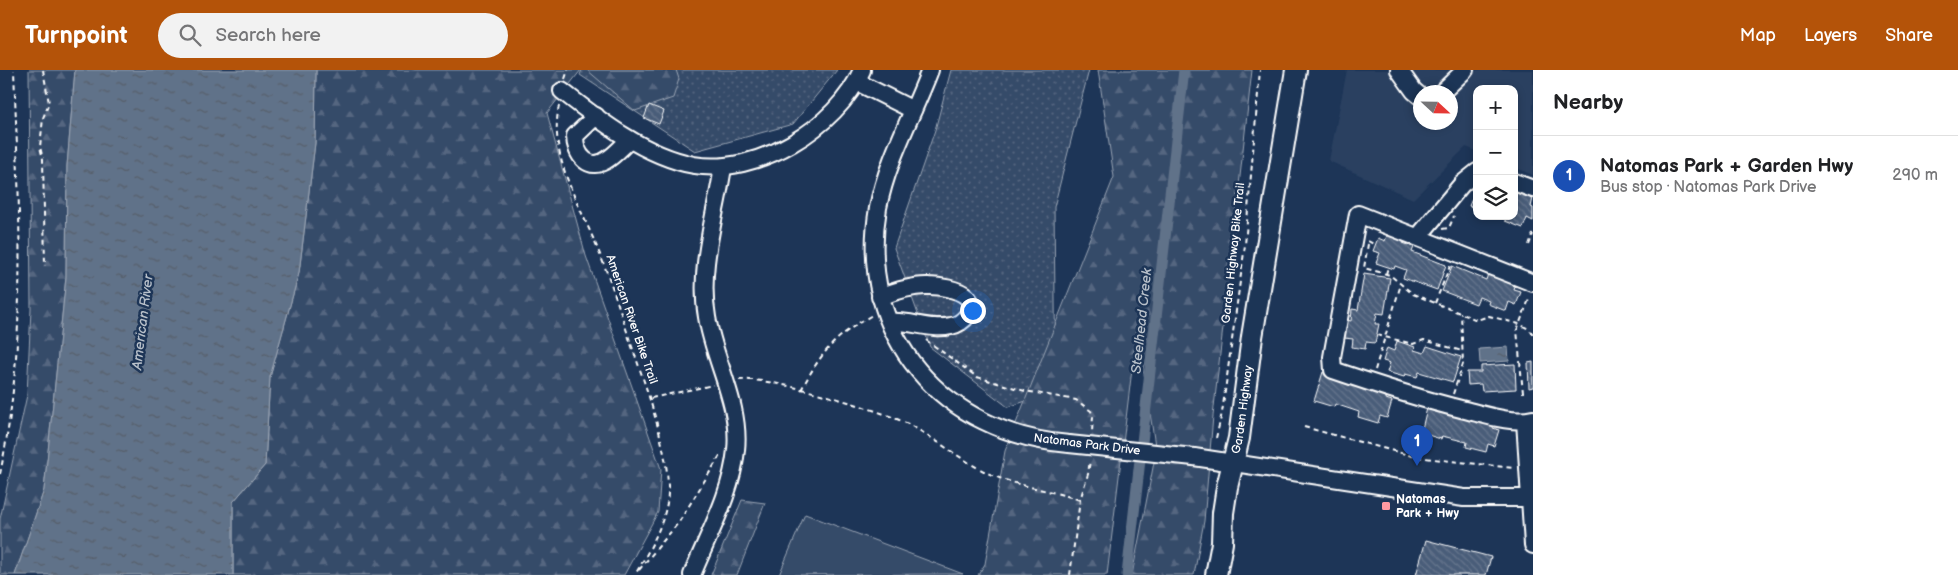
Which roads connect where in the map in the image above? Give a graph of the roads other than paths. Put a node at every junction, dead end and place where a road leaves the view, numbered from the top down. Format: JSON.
{"nodes":[{"id":1,"x":930,"y":70,"type":"edge"},
{"id":2,"x":1296,"y":70,"type":"edge"},
{"id":3,"x":1308,"y":70,"type":"edge"},
{"id":4,"x":1399,"y":70,"type":"edge"},
{"id":5,"x":1465,"y":70,"type":"edge"},
{"id":6,"x":859,"y":76,"type":"edge"},
{"id":7,"x":1449,"y":85,"type":"edge"},
{"id":8,"x":1413,"y":90,"type":"edge"},
{"id":9,"x":562,"y":91,"type":"road end"},
{"id":10,"x":913,"y":110,"type":"junction"},
{"id":11,"x":596,"y":116,"type":"junction"},
{"id":12,"x":630,"y":140,"type":"junction"},
{"id":13,"x":723,"y":167,"type":"junction"},
{"id":14,"x":1473,"y":175,"type":"edge"},
{"id":15,"x":1518,"y":184,"type":"edge"},
{"id":16,"x":1533,"y":190,"type":"edge"},
{"id":17,"x":1418,"y":237,"type":"junction"},
{"id":18,"x":1268,"y":243,"type":"junction"},
{"id":19,"x":1533,"y":283,"type":"edge"},
{"id":20,"x":1529,"y":420,"type":"edge"},
{"id":21,"x":1233,"y":464,"type":"junction"},
{"id":22,"x":1532,"y":498,"type":"edge"},
{"id":23,"x":1533,"y":546,"type":"edge"},
{"id":24,"x":692,"y":575,"type":"edge"},
{"id":25,"x":1216,"y":575,"type":"edge"}],
"edges":[{"from":1,"to":10,"type":"street","name":"Natomas Park Drive"},
{"from":2,"to":18,"type":"main road","name":"Garden Highway"},
{"from":3,"to":18,"type":"main road","name":"Garden Highway"},
{"from":4,"to":8,"type":"street"},
{"from":5,"to":7,"type":"street"},
{"from":6,"to":10,"type":"street"},
{"from":6,"to":13,"type":"street"},
{"from":9,"to":11,"type":"street"},
{"from":10,"to":21,"type":"street","name":"Natomas Park Drive","bridge":true},
{"from":11,"to":12,"type":"street"},
{"from":11,"to":12,"type":"street"},
{"from":12,"to":13,"type":"street"},
{"from":13,"to":24,"type":"street"},
{"from":14,"to":17,"type":"street"},
{"from":15,"to":16,"type":"street"},
{"from":17,"to":19,"type":"street"},
{"from":17,"to":20,"type":"street"},
{"from":18,"to":21,"type":"main road","name":"Garden Highway"},
{"from":20,"to":22,"type":"street"},
{"from":21,"to":22,"type":"street","name":"Natomas Park Drive"},
{"from":21,"to":25,"type":"main road","name":"Garden Highway"},
{"from":22,"to":23,"type":"street"}]}
